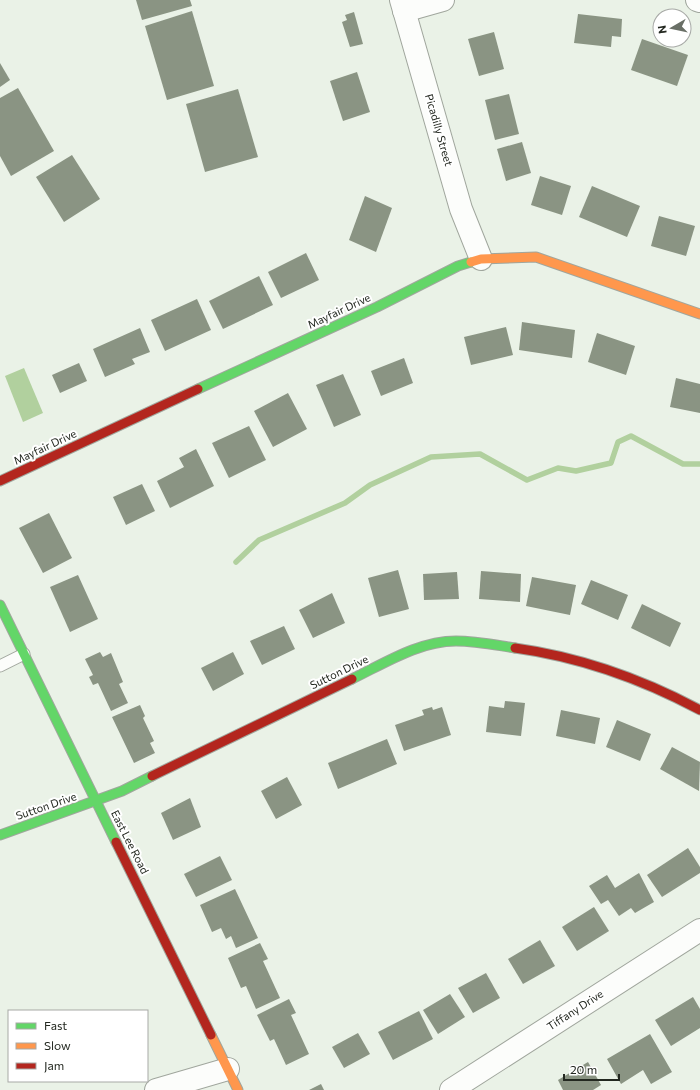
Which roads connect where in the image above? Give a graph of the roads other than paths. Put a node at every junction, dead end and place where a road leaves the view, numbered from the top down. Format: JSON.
{"nodes":[{"id":1,"x":443,"y":0,"type":"edge"},
{"id":2,"x":402,"y":5,"type":"edge"},
{"id":3,"x":481,"y":259,"type":"junction"},
{"id":4,"x":700,"y":314,"type":"edge"},
{"id":5,"x":0,"y":481,"type":"edge"},
{"id":6,"x":0,"y":605,"type":"edge"},
{"id":7,"x":24,"y":654,"type":"junction"},
{"id":8,"x":0,"y":666,"type":"edge"},
{"id":9,"x":700,"y":710,"type":"edge"},
{"id":10,"x":96,"y":801,"type":"junction"},
{"id":11,"x":0,"y":835,"type":"edge"},
{"id":12,"x":700,"y":930,"type":"edge"},
{"id":13,"x":228,"y":1069,"type":"junction"},
{"id":14,"x":156,"y":1090,"type":"edge"},
{"id":15,"x":238,"y":1090,"type":"edge"},
{"id":16,"x":451,"y":1090,"type":"edge"}],
"edges":[{"from":1,"to":2,"type":"street"},
{"from":2,"to":3,"type":"street","name":"Picadilly Street"},
{"from":3,"to":4,"type":"street","name":"Mayfair Drive"},
{"from":3,"to":5,"type":"street","name":"Mayfair Drive"},
{"from":6,"to":7,"type":"street","name":"East Lee Road"},
{"from":7,"to":8,"type":"lane"},
{"from":7,"to":10,"type":"street","name":"East Lee Road"},
{"from":9,"to":10,"type":"street","name":"Sutton Drive"},
{"from":10,"to":11,"type":"street","name":"Sutton Drive"},
{"from":10,"to":13,"type":"street","name":"East Lee Road"},
{"from":12,"to":16,"type":"street","name":"Tiffany Drive"},
{"from":13,"to":14,"type":"street"},
{"from":13,"to":15,"type":"street","name":"East Lee Road"}]}
